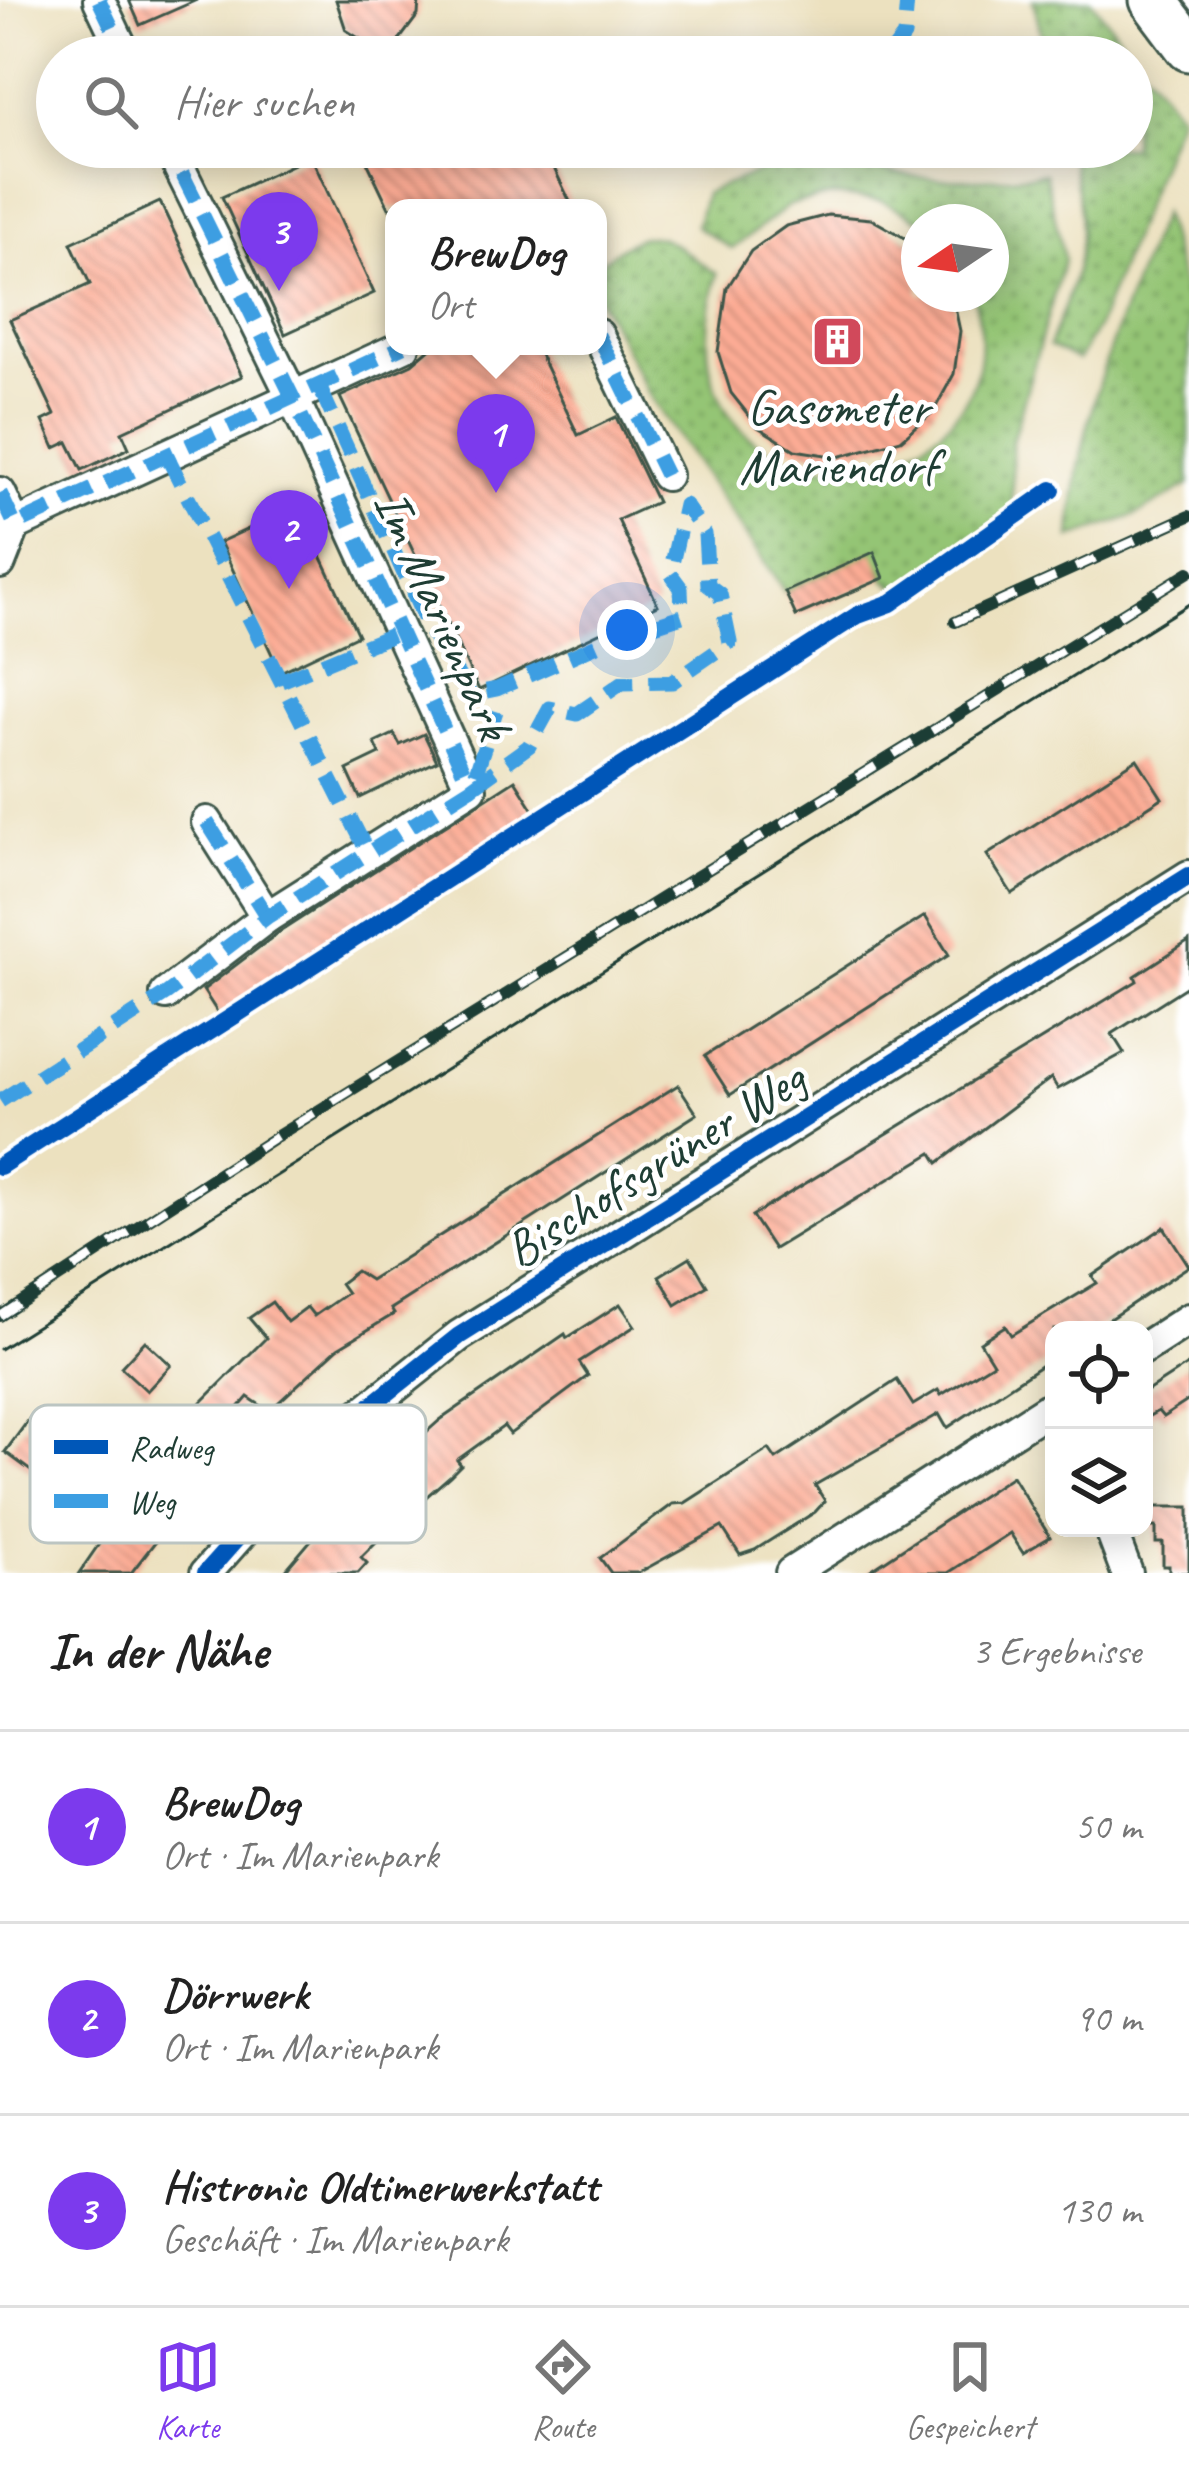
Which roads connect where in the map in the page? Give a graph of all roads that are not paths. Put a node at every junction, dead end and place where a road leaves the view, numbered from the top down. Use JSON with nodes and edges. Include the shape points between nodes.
{"nodes":[{"id":1,"x":99,"y":0,"type":"edge"},
{"id":2,"x":1153,"y":0,"type":"edge"},
{"id":3,"x":116,"y":36,"type":"edge"},
{"id":4,"x":1189,"y":48,"type":"edge"},
{"id":5,"x":180,"y":168,"type":"edge"},
{"id":6,"x":607,"y":353,"type":"edge"},
{"id":7,"x":385,"y":355,"type":"edge"},
{"id":8,"x":300,"y":395,"type":"junction"},
{"id":9,"x":666,"y":475,"type":"dead end"},
{"id":10,"x":0,"y":493,"type":"edge"},
{"id":11,"x":15,"y":525,"type":"junction"},
{"id":12,"x":0,"y":562,"type":"edge"},
{"id":13,"x":207,"y":822,"type":"dead end"},
{"id":14,"x":1189,"y":875,"type":"edge"},
{"id":15,"x":267,"y":917,"type":"junction"},
{"id":16,"x":166,"y":994,"type":"dead end"},
{"id":17,"x":1189,"y":1319,"type":"edge"},
{"id":18,"x":1153,"y":1342,"type":"edge"},
{"id":19,"x":371,"y":1405,"type":"edge"},
{"id":20,"x":1045,"y":1417,"type":"edge"},
{"id":21,"x":1113,"y":1537,"type":"edge"},
{"id":22,"x":233,"y":1543,"type":"edge"},
{"id":23,"x":206,"y":1573,"type":"edge"},
{"id":24,"x":791,"y":1573,"type":"edge"},
{"id":25,"x":1127,"y":1573,"type":"edge"}],
"edges":[{"from":1,"to":3,"type":"street"},
{"from":2,"to":4,"type":"main road"},
{"from":5,"to":8,"type":"street","name":"Im Marienpark","via":[[276,364]]},
{"from":6,"to":9,"type":"street"},
{"from":7,"to":8,"type":"street"},
{"from":8,"to":11,"type":"street"},
{"from":8,"to":15,"type":"street","name":"Im Marienpark","via":[[471,788]]},
{"from":10,"to":11,"type":"street"},
{"from":11,"to":12,"type":"street"},
{"from":13,"to":15,"type":"street"},
{"from":14,"to":19,"type":"street","name":"Bischofsgrüner Weg","via":[[428,1358]]},
{"from":15,"to":16,"type":"street","name":"Im Marienpark"},
{"from":17,"to":18,"type":"street"},
{"from":20,"to":24,"type":"street"},
{"from":21,"to":25,"type":"street"},
{"from":22,"to":23,"type":"street","name":"Bischofsgrüner Weg"}]}
